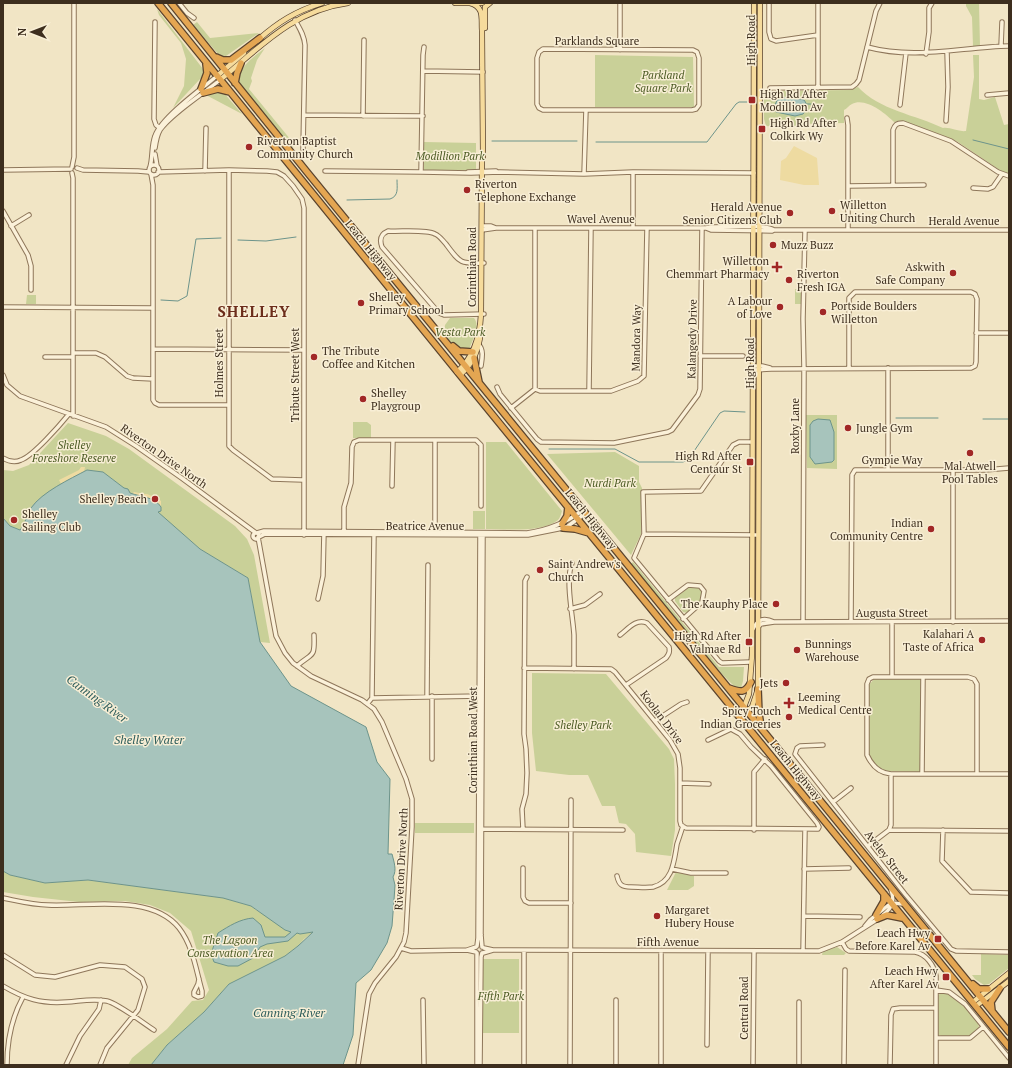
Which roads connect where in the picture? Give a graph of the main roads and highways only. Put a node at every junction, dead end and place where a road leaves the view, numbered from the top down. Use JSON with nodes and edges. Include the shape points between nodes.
{"nodes":[{"id":1,"x":158,"y":3,"type":"edge"},
{"id":2,"x":171,"y":3,"type":"edge"},
{"id":3,"x":322,"y":3,"type":"edge"},
{"id":4,"x":348,"y":3,"type":"edge"},
{"id":5,"x":455,"y":3,"type":"edge"},
{"id":6,"x":490,"y":3,"type":"edge"},
{"id":7,"x":754,"y":3,"type":"edge"},
{"id":8,"x":760,"y":3,"type":"edge"},
{"id":9,"x":470,"y":4,"type":"edge"},
{"id":10,"x":483,"y":4,"type":"edge"},
{"id":11,"x":260,"y":38,"type":"junction"},
{"id":12,"x":214,"y":56,"type":"junction"},
{"id":13,"x":206,"y":62,"type":"junction"},
{"id":14,"x":241,"y":63,"type":"junction"},
{"id":15,"x":226,"y":72,"type":"junction"},
{"id":16,"x":483,"y":72,"type":"junction"},
{"id":17,"x":219,"y":78,"type":"junction"},
{"id":18,"x":235,"y":83,"type":"junction"},
{"id":19,"x":230,"y":92,"type":"junction"},
{"id":20,"x":482,"y":314,"type":"junction"},
{"id":21,"x":443,"y":339,"type":"junction"},
{"id":22,"x":473,"y":352,"type":"junction"},
{"id":23,"x":474,"y":358,"type":"junction"},
{"id":24,"x":466,"y":367,"type":"junction"},
{"id":25,"x":459,"y":374,"type":"junction"},
{"id":26,"x":479,"y":383,"type":"junction"},
{"id":27,"x":568,"y":507,"type":"junction"},
{"id":28,"x":590,"y":534,"type":"junction"},
{"id":29,"x":750,"y":682,"type":"junction"},
{"id":30,"x":729,"y":688,"type":"junction"},
{"id":31,"x":758,"y":689,"type":"junction"},
{"id":32,"x":746,"y":709,"type":"junction"},
{"id":33,"x":738,"y":715,"type":"junction"},
{"id":34,"x":761,"y":728,"type":"junction"},
{"id":35,"x":884,"y":894,"type":"junction"},
{"id":36,"x":904,"y":919,"type":"junction"},
{"id":37,"x":1009,"y":973,"type":"edge"},
{"id":38,"x":967,"y":980,"type":"junction"},
{"id":39,"x":1009,"y":981,"type":"edge"},
{"id":40,"x":1000,"y":988,"type":"junction"},
{"id":41,"x":988,"y":989,"type":"junction"},
{"id":42,"x":982,"y":998,"type":"junction"},
{"id":43,"x":974,"y":1004,"type":"junction"},
{"id":44,"x":992,"y":1011,"type":"junction"},
{"id":45,"x":1009,"y":1032,"type":"edge"},
{"id":46,"x":1009,"y":1047,"type":"edge"}],
"edges":[{"from":1,"to":13,"type":"highway","name":"Leach Highway"},
{"from":2,"to":12,"type":"highway","name":"Leach Highway"},
{"from":3,"to":11,"type":"main road","via":[[306,6]]},
{"from":4,"to":14,"type":"main road","via":[[295,20]]},
{"from":5,"to":9,"type":"main road"},
{"from":6,"to":10,"type":"main road"},
{"from":7,"to":29,"type":"main road","name":"High Road"},
{"from":8,"to":31,"type":"main road","name":"High Road"},
{"from":9,"to":10,"type":"main road"},
{"from":9,"to":16,"type":"main road","name":"Corinthian Road","via":[[481,10]]},
{"from":10,"to":16,"type":"main road","name":"Corinthian Road"},
{"from":11,"to":12,"type":"highway","via":[[231,60]]},
{"from":11,"to":15,"type":"main road"},
{"from":12,"to":15,"type":"highway","name":"Leach Highway"},
{"from":13,"to":17,"type":"highway","name":"Leach Highway"},
{"from":13,"to":19,"type":"highway","via":[[207,73],[202,91],[218,89]]},
{"from":14,"to":15,"type":"main road"},
{"from":14,"to":18,"type":"highway"},
{"from":15,"to":17,"type":"main road"},
{"from":15,"to":18,"type":"highway","name":"Leach Highway"},
{"from":16,"to":20,"type":"main road","name":"Corinthian Road"},
{"from":17,"to":19,"type":"highway","name":"Leach Highway"},
{"from":18,"to":21,"type":"highway","name":"Leach Highway"},
{"from":19,"to":25,"type":"highway","name":"Leach Highway"},
{"from":20,"to":22,"type":"main road","name":"Corinthian Road"},
{"from":20,"to":23,"type":"main road","name":"Corinthian Road","via":[[479,345]]},
{"from":21,"to":22,"type":"highway","via":[[459,351]]},
{"from":21,"to":24,"type":"highway","name":"Leach Highway"},
{"from":22,"to":24,"type":"main road","name":"Corinthian Road"},
{"from":23,"to":24,"type":"main road","name":"Corinthian Road"},
{"from":23,"to":26,"type":"highway"},
{"from":24,"to":25,"type":"main road","name":"Corinthian Road"},
{"from":24,"to":26,"type":"highway","name":"Leach Highway"},
{"from":25,"to":27,"type":"highway","name":"Leach Highway"},
{"from":26,"to":30,"type":"highway","name":"Leach Highway"},
{"from":27,"to":28,"type":"highway","name":"Leach Highway"},
{"from":27,"to":28,"type":"highway","via":[[563,526]]},
{"from":28,"to":33,"type":"highway","name":"Leach Highway"},
{"from":29,"to":30,"type":"highway","via":[[748,688],[742,691]]},
{"from":29,"to":32,"type":"main road","name":"High Road"},
{"from":30,"to":32,"type":"highway","name":"Leach Highway"},
{"from":31,"to":32,"type":"main road","name":"High Road","via":[[754,704]]},
{"from":31,"to":34,"type":"highway"},
{"from":32,"to":33,"type":"main road","name":"High Road"},
{"from":32,"to":34,"type":"highway","name":"Leach Highway"},
{"from":33,"to":35,"type":"highway","name":"Leach Highway"},
{"from":34,"to":38,"type":"highway","name":"Leach Highway"},
{"from":35,"to":36,"type":"highway","name":"Leach Highway"},
{"from":35,"to":36,"type":"highway","via":[[884,901],[876,917],[887,914]]},
{"from":36,"to":43,"type":"highway","name":"Leach Highway"},
{"from":37,"to":41,"type":"main road"},
{"from":38,"to":41,"type":"highway","via":[[979,989]]},
{"from":38,"to":42,"type":"highway","name":"Leach Highway"},
{"from":39,"to":40,"type":"main road"},
{"from":40,"to":42,"type":"main road"},
{"from":40,"to":44,"type":"highway","via":[[991,1002]]},
{"from":41,"to":42,"type":"main road"},
{"from":42,"to":43,"type":"main road"},
{"from":42,"to":44,"type":"highway","name":"Leach Highway"},
{"from":43,"to":46,"type":"highway","name":"Leach Highway"},
{"from":44,"to":45,"type":"highway","name":"Leach Highway"}]}
